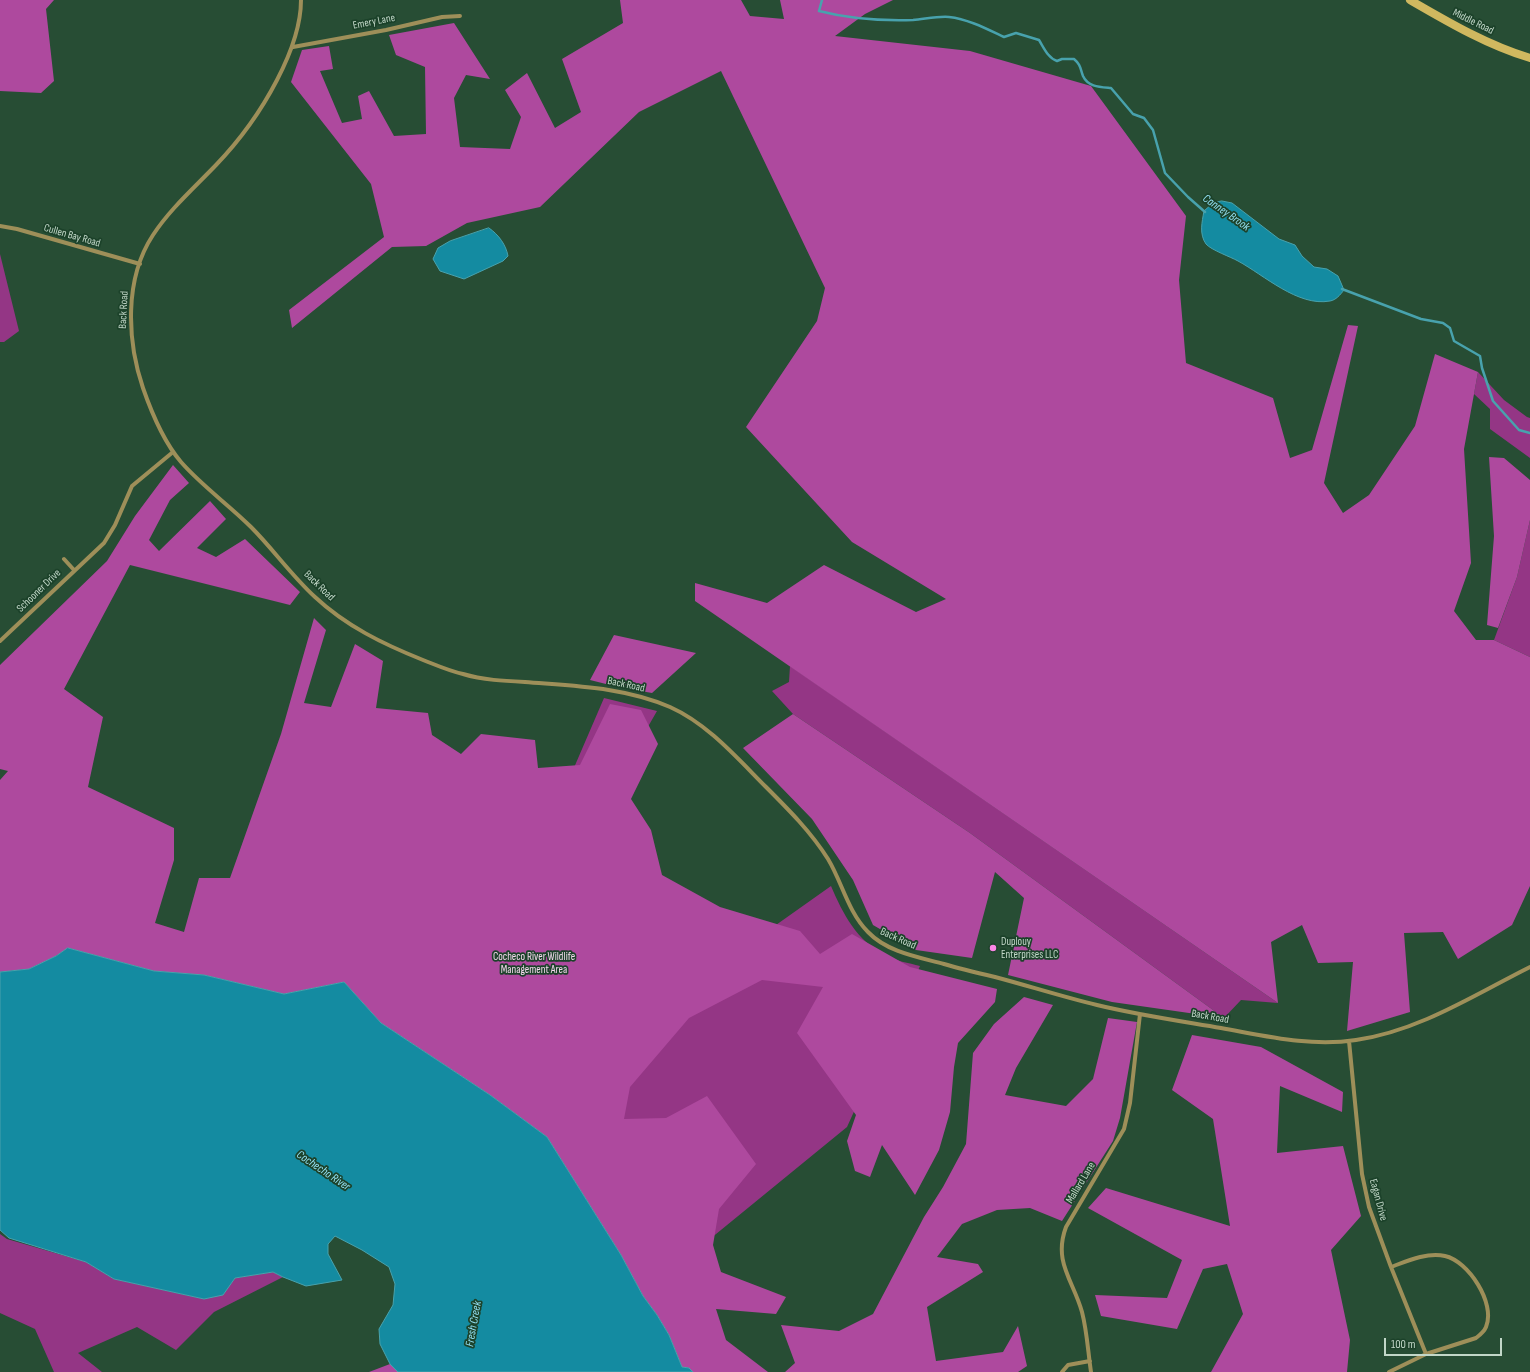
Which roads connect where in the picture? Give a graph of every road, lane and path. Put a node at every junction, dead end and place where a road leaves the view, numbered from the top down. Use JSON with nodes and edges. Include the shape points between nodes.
{"nodes":[{"id":1,"x":300,"y":0,"type":"edge"},
{"id":2,"x":1410,"y":0,"type":"edge"},
{"id":3,"x":460,"y":16,"type":"dead end"},
{"id":4,"x":292,"y":47,"type":"junction"},
{"id":5,"x":1530,"y":58,"type":"edge"},
{"id":6,"x":0,"y":226,"type":"edge"},
{"id":7,"x":140,"y":264,"type":"junction"},
{"id":8,"x":173,"y":452,"type":"junction"},
{"id":9,"x":64,"y":559,"type":"dead end"},
{"id":10,"x":74,"y":570,"type":"junction"},
{"id":11,"x":0,"y":641,"type":"edge"},
{"id":12,"x":1530,"y":967,"type":"edge"},
{"id":13,"x":1140,"y":1014,"type":"junction"},
{"id":14,"x":1349,"y":1041,"type":"junction"},
{"id":15,"x":1390,"y":1267,"type":"junction"},
{"id":16,"x":1426,"y":1354,"type":"junction"},
{"id":17,"x":1090,"y":1361,"type":"junction"},
{"id":18,"x":1062,"y":1372,"type":"edge"},
{"id":19,"x":1091,"y":1372,"type":"edge"},
{"id":20,"x":1389,"y":1372,"type":"edge"}],
"edges":[{"from":1,"to":4,"type":"street","name":"Back Road","via":[[298,27]]},
{"from":2,"to":5,"type":"street","name":"Middle Road","via":[[1484,40]]},
{"from":3,"to":4,"type":"street","name":"Emery Lane","via":[[442,17]]},
{"from":4,"to":7,"type":"street","name":"Back Road","via":[[278,78],[254,118],[229,151],[167,216],[145,249]]},
{"from":6,"to":7,"type":"street","name":"Cullen Bay Road"},
{"from":7,"to":8,"type":"street","name":"Back Road","via":[[131,311],[136,358],[154,419]]},
{"from":8,"to":10,"type":"street","name":"Schooner Drive","via":[[132,486],[104,543]]},
{"from":8,"to":13,"type":"street","name":"Back Road","via":[[246,522],[312,595],[370,637],[461,674],[496,680],[607,690],[653,701],[690,718],[739,760],[805,827],[837,874],[855,916],[872,937],[884,945],[917,957],[1096,1005]]},
{"from":9,"to":10,"type":"street","name":"Schooner Drive"},
{"from":10,"to":11,"type":"street","name":"Schooner Drive"},
{"from":12,"to":14,"type":"street","name":"Back Road","via":[[1427,1019],[1381,1035]]},
{"from":13,"to":14,"type":"street","name":"Back Road","via":[[1309,1043]]},
{"from":13,"to":17,"type":"street","name":"Mallard Lane","via":[[1130,1103],[1124,1129],[1068,1222],[1061,1244],[1064,1265],[1081,1310]]},
{"from":14,"to":15,"type":"street","name":"Eagan Drive","via":[[1365,1194]]},
{"from":15,"to":16,"type":"street","name":"Eagan Drive"},
{"from":15,"to":16,"type":"street","via":[[1423,1256],[1455,1259],[1470,1272],[1484,1300],[1488,1320],[1482,1333],[1476,1338]]},
{"from":16,"to":20,"type":"street"},
{"from":17,"to":18,"type":"street","via":[[1068,1365]]},
{"from":17,"to":19,"type":"street","name":"Mallard Lane"}]}
